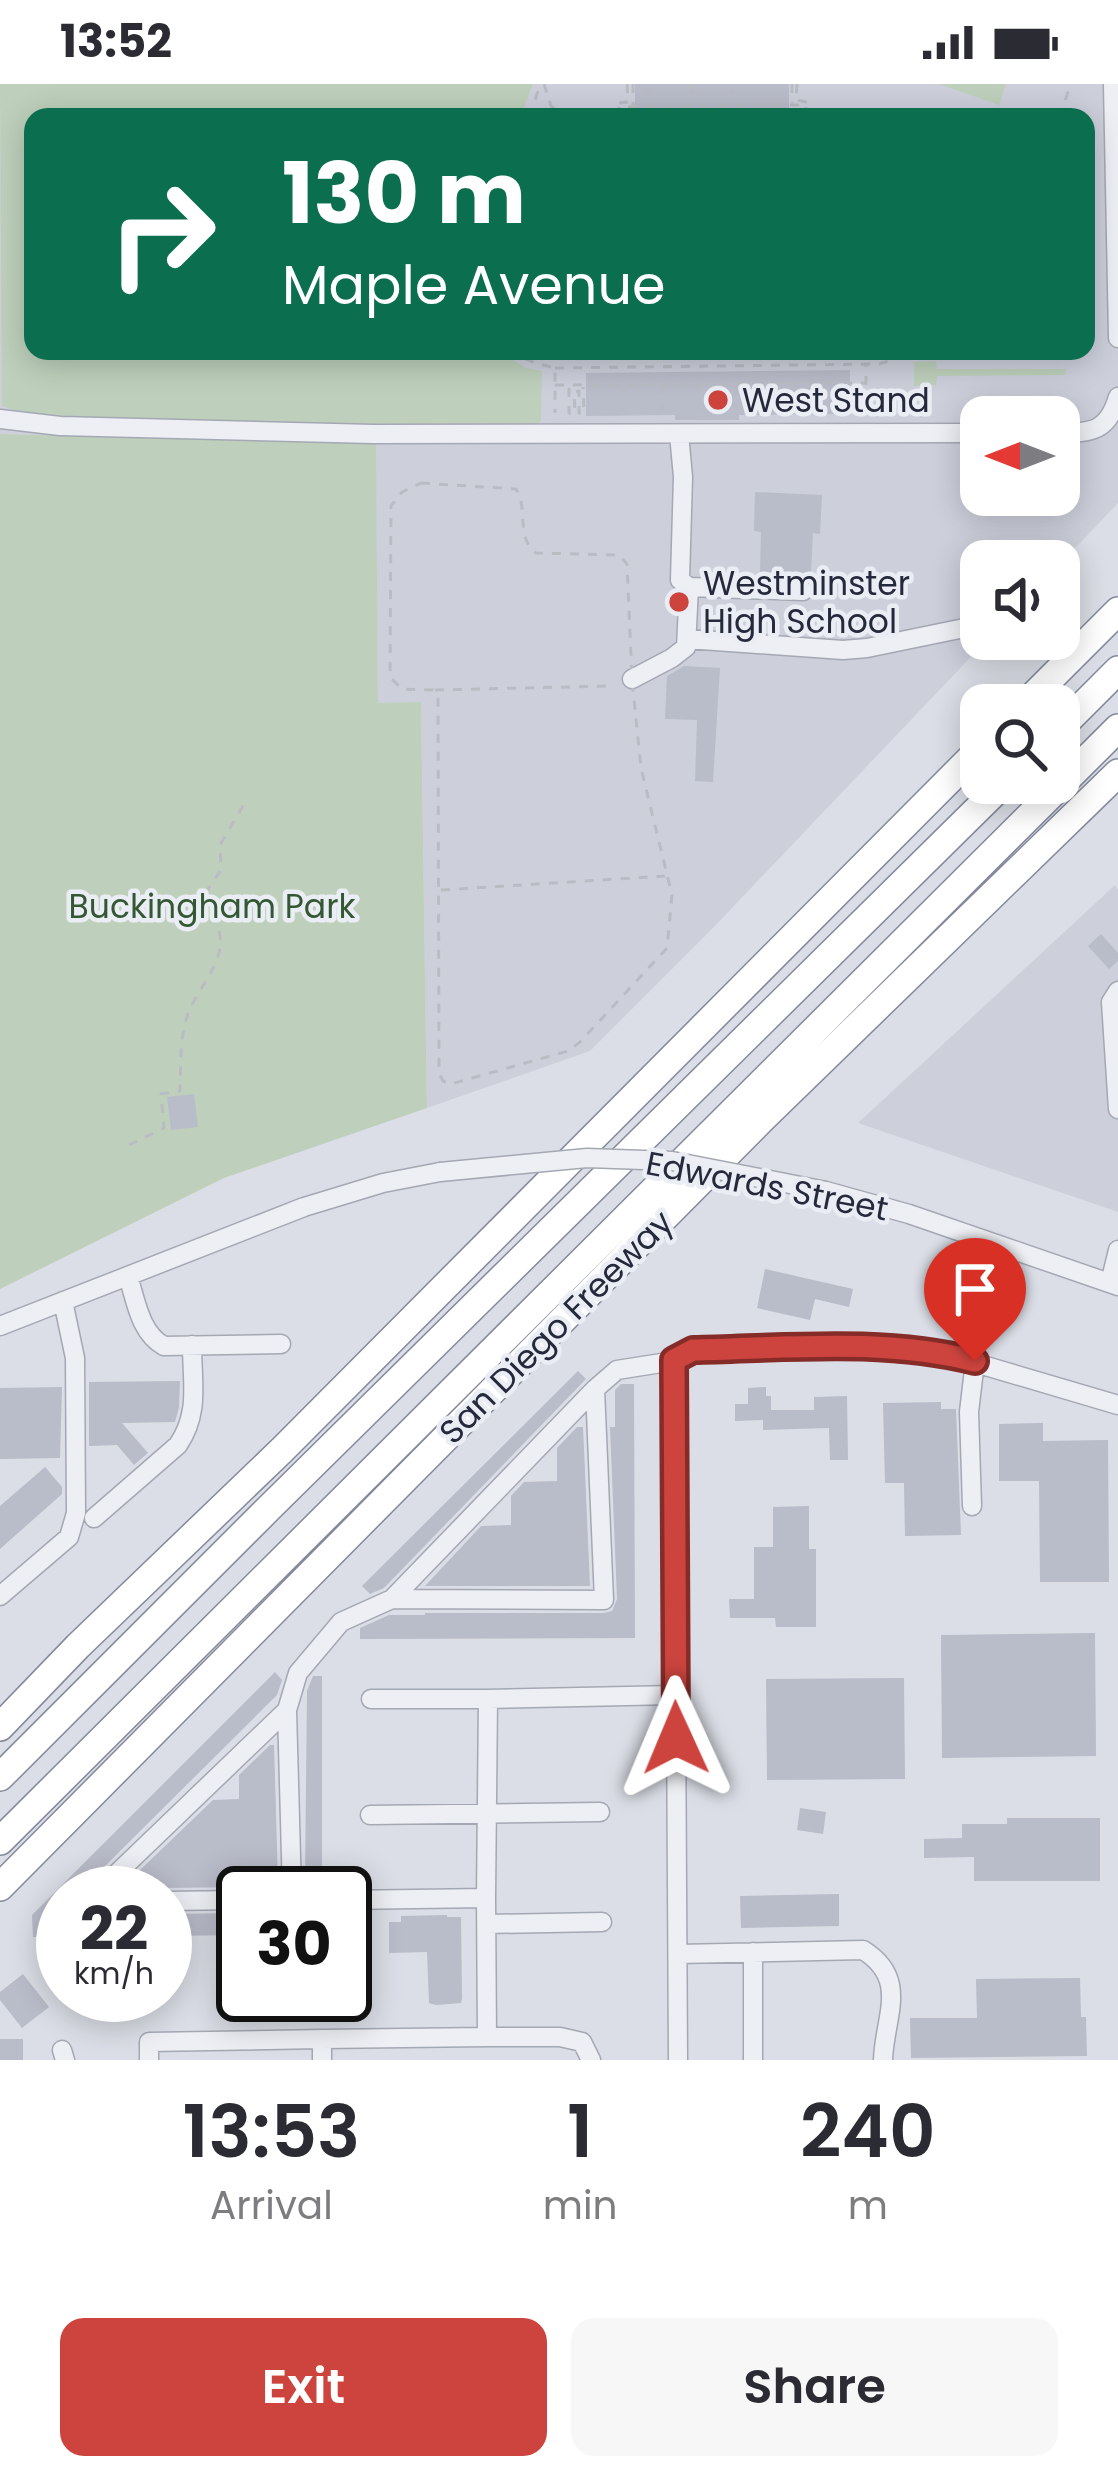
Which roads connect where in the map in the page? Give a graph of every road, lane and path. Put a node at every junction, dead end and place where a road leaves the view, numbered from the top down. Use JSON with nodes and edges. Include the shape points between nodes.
{"nodes":[{"id":1,"x":630,"y":84,"type":"edge"},
{"id":2,"x":648,"y":84,"type":"edge"},
{"id":3,"x":691,"y":84,"type":"edge"},
{"id":4,"x":733,"y":84,"type":"edge"},
{"id":5,"x":776,"y":84,"type":"edge"},
{"id":6,"x":795,"y":84,"type":"edge"},
{"id":7,"x":1113,"y":84,"type":"edge"},
{"id":8,"x":776,"y":105,"type":"junction"},
{"id":9,"x":792,"y":105,"type":"junction"},
{"id":10,"x":806,"y":105,"type":"joint"},
{"id":11,"x":619,"y":106,"type":"joint"},
{"id":12,"x":633,"y":106,"type":"junction"},
{"id":13,"x":648,"y":106,"type":"junction"},
{"id":14,"x":691,"y":106,"type":"junction"},
{"id":15,"x":733,"y":106,"type":"junction"},
{"id":16,"x":1118,"y":338,"type":"edge"},
{"id":17,"x":528,"y":360,"type":"edge"},
{"id":18,"x":897,"y":360,"type":"edge"},
{"id":19,"x":866,"y":364,"type":"junction"},
{"id":20,"x":555,"y":368,"type":"junction"},
{"id":21,"x":866,"y":382,"type":"junction"},
{"id":22,"x":772,"y":383,"type":"junction"},
{"id":23,"x":810,"y":383,"type":"junction"},
{"id":24,"x":850,"y":383,"type":"junction"},
{"id":25,"x":698,"y":384,"type":"junction"},
{"id":26,"x":736,"y":384,"type":"junction"},
{"id":27,"x":555,"y":385,"type":"junction"},
{"id":28,"x":623,"y":385,"type":"junction"},
{"id":29,"x":662,"y":385,"type":"junction"},
{"id":30,"x":569,"y":386,"type":"junction"},
{"id":31,"x":583,"y":386,"type":"junction"},
{"id":32,"x":1118,"y":397,"type":"edge"},
{"id":33,"x":662,"y":414,"type":"dead end"},
{"id":34,"x":736,"y":414,"type":"dead end"},
{"id":35,"x":772,"y":414,"type":"dead end"},
{"id":36,"x":810,"y":414,"type":"dead end"},
{"id":37,"x":625,"y":415,"type":"dead end"},
{"id":38,"x":698,"y":417,"type":"dead end"},
{"id":39,"x":0,"y":419,"type":"edge"},
{"id":40,"x":1080,"y":432,"type":"edge"},
{"id":41,"x":960,"y":433,"type":"edge"},
{"id":42,"x":679,"y":434,"type":"junction"},
{"id":43,"x":555,"y":435,"type":"junction"},
{"id":44,"x":689,"y":587,"type":"junction"},
{"id":45,"x":803,"y":591,"type":"dead end"},
{"id":46,"x":1118,"y":611,"type":"edge"},
{"id":47,"x":960,"y":629,"type":"edge"},
{"id":48,"x":687,"y":639,"type":"junction"},
{"id":49,"x":1118,"y":670,"type":"edge"},
{"id":50,"x":632,"y":680,"type":"junction"},
{"id":51,"x":1045,"y":684,"type":"edge"},
{"id":52,"x":611,"y":686,"type":"dead end"},
{"id":53,"x":433,"y":690,"type":"junction"},
{"id":54,"x":1080,"y":708,"type":"edge"},
{"id":55,"x":1118,"y":728,"type":"edge"},
{"id":56,"x":960,"y":769,"type":"edge"},
{"id":57,"x":1118,"y":773,"type":"edge"},
{"id":58,"x":244,"y":804,"type":"dead end"},
{"id":59,"x":983,"y":804,"type":"edge"},
{"id":60,"x":667,"y":876,"type":"junction"},
{"id":61,"x":439,"y":890,"type":"junction"},
{"id":62,"x":1118,"y":991,"type":"edge"},
{"id":63,"x":1118,"y":1109,"type":"edge"},
{"id":64,"x":129,"y":1145,"type":"dead end"},
{"id":65,"x":1118,"y":1250,"type":"edge"},
{"id":66,"x":128,"y":1276,"type":"junction"},
{"id":67,"x":1114,"y":1284,"type":"edge"},
{"id":68,"x":63,"y":1300,"type":"junction"},
{"id":69,"x":0,"y":1326,"type":"edge"},
{"id":70,"x":281,"y":1344,"type":"dead end"},
{"id":71,"x":192,"y":1345,"type":"junction"},
{"id":72,"x":674,"y":1360,"type":"junction"},
{"id":73,"x":975,"y":1361,"type":"junction"},
{"id":74,"x":595,"y":1389,"type":"junction"},
{"id":75,"x":1118,"y":1405,"type":"edge"},
{"id":76,"x":971,"y":1506,"type":"dead end"},
{"id":77,"x":94,"y":1518,"type":"dead end"},
{"id":78,"x":0,"y":1596,"type":"edge"},
{"id":79,"x":392,"y":1599,"type":"junction"},
{"id":80,"x":675,"y":1695,"type":"junction"},
{"id":81,"x":488,"y":1699,"type":"junction"},
{"id":82,"x":371,"y":1700,"type":"dead end"},
{"id":83,"x":287,"y":1710,"type":"junction"},
{"id":84,"x":0,"y":1727,"type":"edge"},
{"id":85,"x":0,"y":1777,"type":"edge"},
{"id":86,"x":600,"y":1812,"type":"dead end"},
{"id":87,"x":487,"y":1814,"type":"junction"},
{"id":88,"x":370,"y":1815,"type":"dead end"},
{"id":89,"x":0,"y":1841,"type":"edge"},
{"id":90,"x":125,"y":1866,"type":"edge"},
{"id":91,"x":291,"y":1866,"type":"edge"},
{"id":92,"x":0,"y":1887,"type":"edge"},
{"id":93,"x":486,"y":1898,"type":"junction"},
{"id":94,"x":372,"y":1900,"type":"edge"},
{"id":95,"x":602,"y":1922,"type":"dead end"},
{"id":96,"x":487,"y":1924,"type":"junction"},
{"id":97,"x":753,"y":1952,"type":"junction"},
{"id":98,"x":678,"y":1954,"type":"junction"},
{"id":99,"x":485,"y":2037,"type":"junction"},
{"id":100,"x":369,"y":2038,"type":"junction"},
{"id":101,"x":322,"y":2039,"type":"junction"},
{"id":102,"x":259,"y":2050,"type":"edge"},
{"id":103,"x":149,"y":2060,"type":"edge"},
{"id":104,"x":322,"y":2060,"type":"edge"},
{"id":105,"x":368,"y":2060,"type":"edge"},
{"id":106,"x":482,"y":2060,"type":"edge"},
{"id":107,"x":592,"y":2060,"type":"edge"},
{"id":108,"x":678,"y":2060,"type":"edge"},
{"id":109,"x":753,"y":2060,"type":"edge"},
{"id":110,"x":883,"y":2060,"type":"edge"}],
"edges":[{"from":1,"to":11,"type":"path"},
{"from":1,"to":12,"type":"path"},
{"from":2,"to":13,"type":"path"},
{"from":3,"to":14,"type":"path"},
{"from":4,"to":15,"type":"path"},
{"from":5,"to":8,"type":"path"},
{"from":6,"to":9,"type":"path"},
{"from":6,"to":10,"type":"path","via":[[796,100]]},
{"from":7,"to":16,"type":"street"},
{"from":8,"to":9,"type":"path"},
{"from":8,"to":15,"type":"path"},
{"from":9,"to":10,"type":"path"},
{"from":11,"to":12,"type":"path"},
{"from":12,"to":13,"type":"path"},
{"from":13,"to":14,"type":"path"},
{"from":14,"to":15,"type":"path"},
{"from":17,"to":20,"type":"path"},
{"from":18,"to":19,"type":"path"},
{"from":19,"to":20,"type":"path"},
{"from":19,"to":21,"type":"path"},
{"from":20,"to":27,"type":"path"},
{"from":21,"to":24,"type":"path"},
{"from":21,"to":24,"type":"path","via":[[866,411],[860,389],[851,411]]},
{"from":22,"to":23,"type":"path"},
{"from":22,"to":26,"type":"path"},
{"from":22,"to":35,"type":"path"},
{"from":23,"to":24,"type":"path"},
{"from":23,"to":36,"type":"path"},
{"from":25,"to":26,"type":"path"},
{"from":25,"to":29,"type":"path"},
{"from":25,"to":38,"type":"path"},
{"from":26,"to":34,"type":"path"},
{"from":27,"to":30,"type":"path"},
{"from":27,"to":43,"type":"path"},
{"from":28,"to":29,"type":"path"},
{"from":28,"to":31,"type":"path"},
{"from":28,"to":37,"type":"path"},
{"from":29,"to":33,"type":"path"},
{"from":30,"to":31,"type":"path"},
{"from":30,"to":31,"type":"path","via":[[569,413],[574,392],[584,413]]},
{"from":32,"to":40,"type":"street","via":[[1104,424]]},
{"from":39,"to":43,"type":"street"},
{"from":41,"to":42,"type":"street"},
{"from":42,"to":43,"type":"street"},
{"from":42,"to":44,"type":"street","via":[[680,580]]},
{"from":44,"to":45,"type":"street"},
{"from":44,"to":48,"type":"street"},
{"from":46,"to":51,"type":"highway"},
{"from":47,"to":48,"type":"street","via":[[843,650]]},
{"from":48,"to":50,"type":"street","via":[[673,658]]},
{"from":49,"to":54,"type":"highway"},
{"from":50,"to":53,"type":"path","via":[[627,564],[619,555],[536,553],[524,538],[516,489],[422,483],[391,506],[390,677],[402,689]]},
{"from":50,"to":60,"type":"path","via":[[641,768]]},
{"from":52,"to":53,"type":"path"},
{"from":53,"to":61,"type":"path"},
{"from":55,"to":89,"type":"highway"},
{"from":56,"to":84,"type":"highway"},
{"from":57,"to":92,"type":"highway","name":"San Diego Freeway","via":[[761,1120]]},
{"from":58,"to":64,"type":"path","via":[[220,845],[221,870],[200,901],[218,926],[220,947],[188,1013],[180,1091],[161,1094],[164,1128]]},
{"from":59,"to":85,"type":"highway"},
{"from":60,"to":61,"type":"path"},
{"from":60,"to":61,"type":"path","via":[[667,948],[580,1042],[451,1084],[439,1072]]},
{"from":62,"to":63,"type":"street","via":[[1111,1002]]},
{"from":65,"to":67,"type":"street"},
{"from":66,"to":67,"type":"street","name":"Edwards Street","bridge":true,"via":[[383,1183],[587,1158],[672,1160],[826,1191]]},
{"from":66,"to":68,"type":"street","name":"Edwards Street"},
{"from":66,"to":71,"type":"street","via":[[152,1340]]},
{"from":68,"to":69,"type":"street","name":"Edwards Street"},
{"from":68,"to":78,"type":"street","via":[[75,1358],[76,1513],[68,1537]]},
{"from":70,"to":71,"type":"street"},
{"from":71,"to":77,"type":"street","via":[[187,1432]]},
{"from":72,"to":73,"type":"street","via":[[693,1350],[875,1346]]},
{"from":72,"to":74,"type":"street","via":[[617,1370]]},
{"from":72,"to":80,"type":"street"},
{"from":73,"to":75,"type":"street"},
{"from":73,"to":76,"type":"street"},
{"from":74,"to":79,"type":"street"},
{"from":74,"to":79,"type":"street","via":[[604,1600]]},
{"from":79,"to":83,"type":"street","via":[[340,1622],[298,1673]]},
{"from":80,"to":81,"type":"street"},
{"from":80,"to":98,"type":"street"},
{"from":81,"to":82,"type":"street"},
{"from":81,"to":87,"type":"street"},
{"from":83,"to":90,"type":"street"},
{"from":83,"to":91,"type":"street"},
{"from":86,"to":87,"type":"street"},
{"from":87,"to":88,"type":"street"},
{"from":87,"to":93,"type":"street"},
{"from":93,"to":94,"type":"street"},
{"from":93,"to":96,"type":"street"},
{"from":95,"to":96,"type":"street"},
{"from":96,"to":99,"type":"street"},
{"from":97,"to":98,"type":"street"},
{"from":97,"to":109,"type":"street"},
{"from":97,"to":110,"type":"street","via":[[863,1950],[878,1960],[891,1986]]},
{"from":98,"to":108,"type":"street"},
{"from":99,"to":100,"type":"street"},
{"from":99,"to":106,"type":"street"},
{"from":99,"to":107,"type":"street","via":[[560,2037],[582,2042]]},
{"from":100,"to":101,"type":"street"},
{"from":100,"to":105,"type":"street"},
{"from":101,"to":102,"type":"street"},
{"from":101,"to":104,"type":"street"},
{"from":102,"to":103,"type":"street","via":[[149,2042]]}]}
